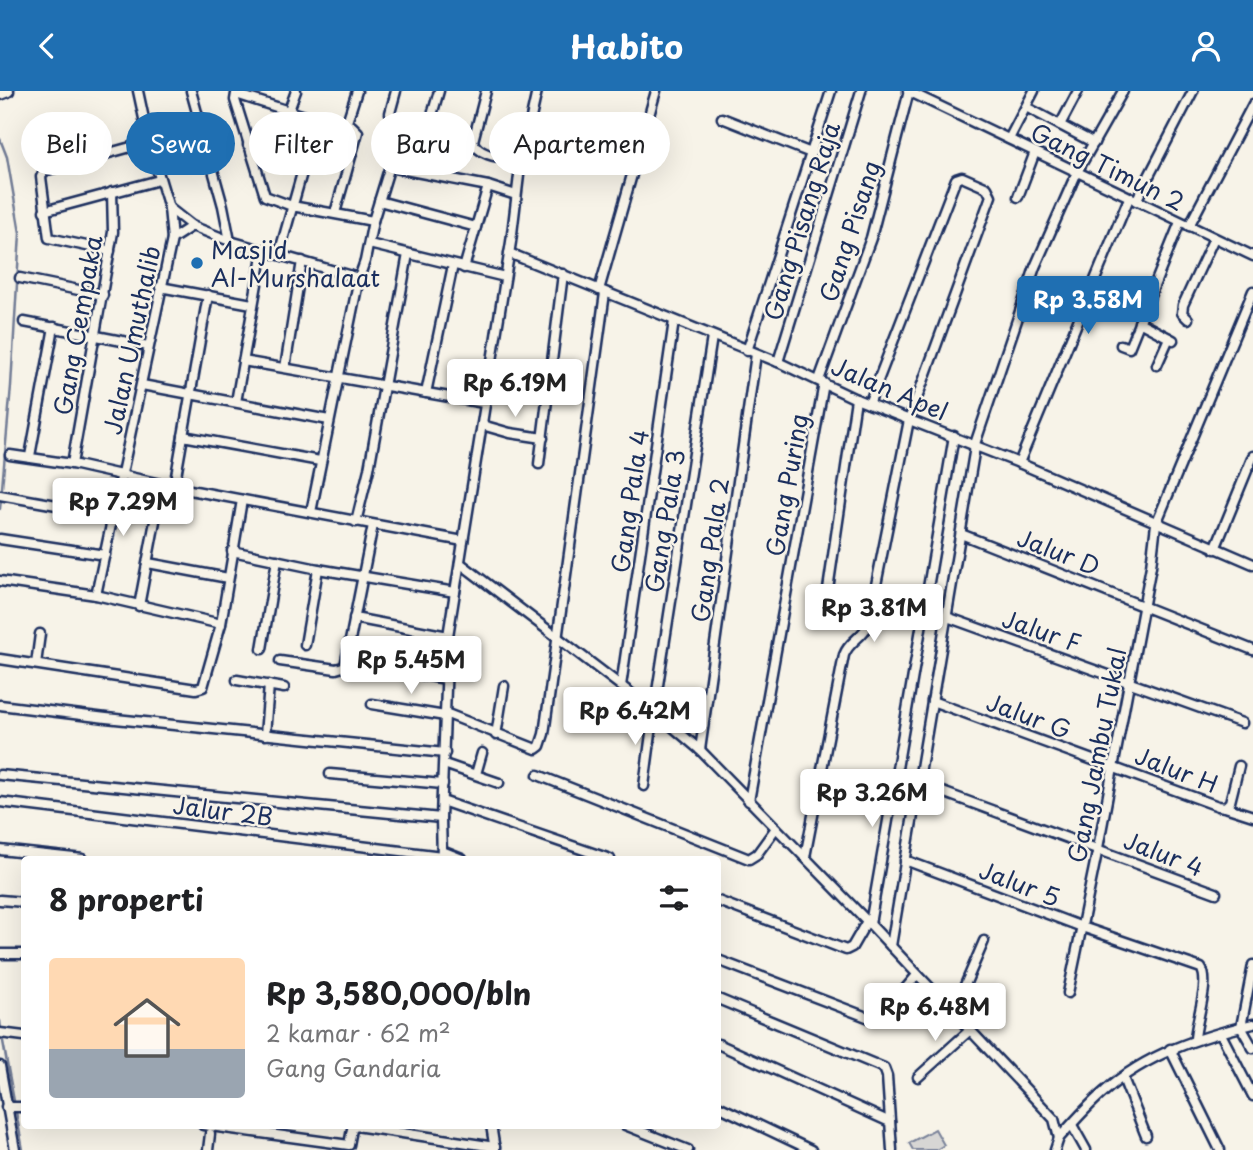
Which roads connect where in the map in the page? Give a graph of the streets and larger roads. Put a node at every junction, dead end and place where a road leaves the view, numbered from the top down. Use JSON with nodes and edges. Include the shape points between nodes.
{"nodes":[{"id":1,"x":8,"y":91,"type":"edge"},
{"id":2,"x":138,"y":91,"type":"edge"},
{"id":3,"x":191,"y":91,"type":"edge"},
{"id":4,"x":296,"y":91,"type":"edge"},
{"id":5,"x":357,"y":91,"type":"edge"},
{"id":6,"x":396,"y":91,"type":"edge"},
{"id":7,"x":439,"y":91,"type":"edge"},
{"id":8,"x":486,"y":91,"type":"edge"},
{"id":9,"x":537,"y":91,"type":"edge"},
{"id":10,"x":656,"y":91,"type":"edge"},
{"id":11,"x":831,"y":91,"type":"edge"},
{"id":12,"x":861,"y":91,"type":"edge"},
{"id":13,"x":908,"y":91,"type":"edge"},
{"id":14,"x":1034,"y":91,"type":"edge"},
{"id":15,"x":1078,"y":91,"type":"edge"},
{"id":16,"x":1123,"y":91,"type":"edge"},
{"id":17,"x":1193,"y":91,"type":"edge"},
{"id":18,"x":919,"y":93,"type":"edge"},
{"id":19,"x":0,"y":94,"type":"edge"},
{"id":20,"x":1253,"y":104,"type":"edge"},
{"id":21,"x":1026,"y":107,"type":"junction"},
{"id":22,"x":289,"y":110,"type":"junction"},
{"id":23,"x":143,"y":112,"type":"edge"},
{"id":24,"x":295,"y":112,"type":"edge"},
{"id":25,"x":350,"y":112,"type":"edge"},
{"id":26,"x":390,"y":112,"type":"edge"},
{"id":27,"x":433,"y":112,"type":"edge"},
{"id":28,"x":532,"y":112,"type":"edge"},
{"id":29,"x":722,"y":118,"type":"dead end"},
{"id":30,"x":1060,"y":125,"type":"junction"},
{"id":31,"x":1009,"y":139,"type":"junction"},
{"id":32,"x":1094,"y":142,"type":"junction"},
{"id":33,"x":248,"y":145,"type":"joint"},
{"id":34,"x":126,"y":148,"type":"edge"},
{"id":35,"x":1035,"y":152,"type":"junction"},
{"id":36,"x":489,"y":153,"type":"edge"},
{"id":37,"x":811,"y":153,"type":"junction"},
{"id":38,"x":1077,"y":172,"type":"junction"},
{"id":39,"x":158,"y":175,"type":"edge"},
{"id":40,"x":301,"y":175,"type":"edge"},
{"id":41,"x":346,"y":175,"type":"edge"},
{"id":42,"x":387,"y":175,"type":"edge"},
{"id":43,"x":431,"y":175,"type":"edge"},
{"id":44,"x":520,"y":175,"type":"edge"},
{"id":45,"x":159,"y":180,"type":"junction"},
{"id":46,"x":488,"y":186,"type":"junction"},
{"id":47,"x":112,"y":192,"type":"junction"},
{"id":48,"x":516,"y":195,"type":"junction"},
{"id":49,"x":1018,"y":197,"type":"dead end"},
{"id":50,"x":1133,"y":199,"type":"junction"},
{"id":51,"x":379,"y":201,"type":"junction"},
{"id":52,"x":292,"y":206,"type":"junction"},
{"id":53,"x":169,"y":208,"type":"junction"},
{"id":54,"x":44,"y":211,"type":"junction"},
{"id":55,"x":335,"y":213,"type":"junction"},
{"id":56,"x":373,"y":221,"type":"junction"},
{"id":57,"x":1185,"y":224,"type":"junction"},
{"id":58,"x":192,"y":226,"type":"junction"},
{"id":59,"x":476,"y":227,"type":"junction"},
{"id":60,"x":1214,"y":238,"type":"junction"},
{"id":61,"x":172,"y":239,"type":"junction"},
{"id":62,"x":230,"y":241,"type":"junction"},
{"id":63,"x":369,"y":244,"type":"junction"},
{"id":64,"x":262,"y":250,"type":"junction"},
{"id":65,"x":110,"y":251,"type":"junction"},
{"id":66,"x":509,"y":253,"type":"junction"},
{"id":67,"x":279,"y":254,"type":"junction"},
{"id":68,"x":408,"y":254,"type":"junction"},
{"id":69,"x":1252,"y":255,"type":"edge"},
{"id":70,"x":302,"y":261,"type":"junction"},
{"id":71,"x":453,"y":265,"type":"junction"},
{"id":72,"x":464,"y":268,"type":"junction"},
{"id":73,"x":563,"y":274,"type":"junction"},
{"id":74,"x":505,"y":277,"type":"junction"},
{"id":75,"x":20,"y":278,"type":"dead end"},
{"id":76,"x":359,"y":278,"type":"junction"},
{"id":77,"x":160,"y":287,"type":"junction"},
{"id":78,"x":602,"y":291,"type":"junction"},
{"id":79,"x":1253,"y":291,"type":"edge"},
{"id":80,"x":103,"y":295,"type":"junction"},
{"id":81,"x":208,"y":295,"type":"junction"},
{"id":82,"x":252,"y":304,"type":"junction"},
{"id":83,"x":1188,"y":319,"type":"dead end"},
{"id":84,"x":674,"y":321,"type":"junction"},
{"id":85,"x":24,"y":322,"type":"dead end"},
{"id":86,"x":1139,"y":322,"type":"junction"},
{"id":87,"x":54,"y":327,"type":"junction"},
{"id":88,"x":97,"y":335,"type":"junction"},
{"id":89,"x":712,"y":337,"type":"junction"},
{"id":90,"x":1121,"y":345,"type":"dead end"},
{"id":91,"x":148,"y":346,"type":"junction"},
{"id":92,"x":747,"y":351,"type":"junction"},
{"id":93,"x":756,"y":354,"type":"junction"},
{"id":94,"x":243,"y":361,"type":"junction"},
{"id":95,"x":778,"y":362,"type":"junction"},
{"id":96,"x":1157,"y":365,"type":"dead end"},
{"id":97,"x":285,"y":368,"type":"junction"},
{"id":98,"x":337,"y":377,"type":"junction"},
{"id":99,"x":822,"y":381,"type":"junction"},
{"id":100,"x":142,"y":385,"type":"junction"},
{"id":101,"x":384,"y":386,"type":"junction"},
{"id":102,"x":426,"y":393,"type":"junction"},
{"id":103,"x":192,"y":395,"type":"junction"},
{"id":104,"x":856,"y":398,"type":"junction"},
{"id":105,"x":236,"y":402,"type":"junction"},
{"id":106,"x":484,"y":403,"type":"junction"},
{"id":107,"x":869,"y":404,"type":"junction"},
{"id":108,"x":328,"y":420,"type":"junction"},
{"id":109,"x":909,"y":420,"type":"junction"},
{"id":110,"x":482,"y":425,"type":"junction"},
{"id":111,"x":183,"y":436,"type":"junction"},
{"id":112,"x":954,"y":436,"type":"junction"},
{"id":113,"x":543,"y":438,"type":"junction"},
{"id":114,"x":975,"y":447,"type":"junction"},
{"id":115,"x":10,"y":455,"type":"dead end"},
{"id":116,"x":30,"y":456,"type":"junction"},
{"id":117,"x":1253,"y":456,"type":"edge"},
{"id":118,"x":320,"y":461,"type":"junction"},
{"id":119,"x":1019,"y":463,"type":"junction"},
{"id":120,"x":72,"y":464,"type":"junction"},
{"id":121,"x":539,"y":464,"type":"dead end"},
{"id":122,"x":122,"y":475,"type":"junction"},
{"id":123,"x":162,"y":484,"type":"junction"},
{"id":124,"x":174,"y":487,"type":"junction"},
{"id":125,"x":0,"y":495,"type":"edge"},
{"id":126,"x":242,"y":500,"type":"junction"},
{"id":127,"x":311,"y":512,"type":"junction"},
{"id":128,"x":113,"y":515,"type":"junction"},
{"id":129,"x":356,"y":522,"type":"junction"},
{"id":130,"x":1156,"y":524,"type":"junction"},
{"id":131,"x":373,"y":525,"type":"junction"},
{"id":132,"x":961,"y":534,"type":"junction"},
{"id":133,"x":0,"y":539,"type":"edge"},
{"id":134,"x":463,"y":541,"type":"junction"},
{"id":135,"x":1215,"y":549,"type":"junction"},
{"id":136,"x":232,"y":551,"type":"junction"},
{"id":137,"x":105,"y":555,"type":"junction"},
{"id":138,"x":277,"y":560,"type":"junction"},
{"id":139,"x":148,"y":563,"type":"junction"},
{"id":140,"x":460,"y":563,"type":"junction"},
{"id":141,"x":1253,"y":564,"type":"edge"},
{"id":142,"x":318,"y":569,"type":"junction"},
{"id":143,"x":362,"y":576,"type":"junction"},
{"id":144,"x":228,"y":578,"type":"junction"},
{"id":145,"x":0,"y":581,"type":"edge"},
{"id":146,"x":455,"y":592,"type":"junction"},
{"id":147,"x":96,"y":595,"type":"junction"},
{"id":148,"x":826,"y":603,"type":"dead end"},
{"id":149,"x":1144,"y":605,"type":"junction"},
{"id":150,"x":139,"y":606,"type":"junction"},
{"id":151,"x":947,"y":617,"type":"junction"},
{"id":152,"x":354,"y":618,"type":"junction"},
{"id":153,"x":221,"y":624,"type":"junction"},
{"id":154,"x":40,"y":634,"type":"dead end"},
{"id":155,"x":448,"y":636,"type":"junction"},
{"id":156,"x":558,"y":638,"type":"junction"},
{"id":157,"x":305,"y":645,"type":"dead end"},
{"id":158,"x":262,"y":649,"type":"dead end"},
{"id":159,"x":1253,"y":650,"type":"edge"},
{"id":160,"x":0,"y":659,"type":"edge"},
{"id":161,"x":280,"y":660,"type":"dead end"},
{"id":162,"x":36,"y":664,"type":"junction"},
{"id":163,"x":345,"y":666,"type":"junction"},
{"id":164,"x":446,"y":678,"type":"junction"},
{"id":165,"x":237,"y":680,"type":"dead end"},
{"id":166,"x":1129,"y":681,"type":"junction"},
{"id":167,"x":269,"y":685,"type":"junction"},
{"id":168,"x":621,"y":686,"type":"junction"},
{"id":169,"x":504,"y":687,"type":"dead end"},
{"id":170,"x":284,"y":688,"type":"dead end"},
{"id":171,"x":932,"y":701,"type":"junction"},
{"id":172,"x":372,"y":704,"type":"dead end"},
{"id":173,"x":0,"y":705,"type":"edge"},
{"id":174,"x":654,"y":711,"type":"junction"},
{"id":175,"x":445,"y":715,"type":"junction"},
{"id":176,"x":1242,"y":723,"type":"dead end"},
{"id":177,"x":265,"y":735,"type":"junction"},
{"id":178,"x":496,"y":735,"type":"junction"},
{"id":179,"x":700,"y":750,"type":"junction"},
{"id":180,"x":445,"y":753,"type":"junction"},
{"id":181,"x":482,"y":753,"type":"dead end"},
{"id":182,"x":444,"y":764,"type":"junction"},
{"id":183,"x":1113,"y":766,"type":"junction"},
{"id":184,"x":1239,"y":766,"type":"dead end"},
{"id":185,"x":330,"y":773,"type":"dead end"},
{"id":186,"x":475,"y":774,"type":"junction"},
{"id":187,"x":0,"y":775,"type":"edge"},
{"id":188,"x":538,"y":775,"type":"dead end"},
{"id":189,"x":499,"y":783,"type":"dead end"},
{"id":190,"x":443,"y":784,"type":"junction"},
{"id":191,"x":644,"y":786,"type":"dead end"},
{"id":192,"x":894,"y":786,"type":"junction"},
{"id":193,"x":918,"y":787,"type":"junction"},
{"id":194,"x":442,"y":801,"type":"junction"},
{"id":195,"x":749,"y":801,"type":"junction"},
{"id":196,"x":0,"y":802,"type":"edge"},
{"id":197,"x":1225,"y":807,"type":"junction"},
{"id":198,"x":1253,"y":816,"type":"edge"},
{"id":199,"x":441,"y":818,"type":"junction"},
{"id":200,"x":776,"y":828,"type":"junction"},
{"id":201,"x":1098,"y":848,"type":"junction"},
{"id":202,"x":0,"y":850,"type":"edge"},
{"id":203,"x":55,"y":856,"type":"edge"},
{"id":204,"x":442,"y":856,"type":"edge"},
{"id":205,"x":601,"y":856,"type":"edge"},
{"id":206,"x":805,"y":857,"type":"junction"},
{"id":207,"x":905,"y":860,"type":"junction"},
{"id":208,"x":1216,"y":893,"type":"dead end"},
{"id":209,"x":0,"y":900,"type":"edge"},
{"id":210,"x":21,"y":902,"type":"edge"},
{"id":211,"x":721,"y":902,"type":"edge"},
{"id":212,"x":869,"y":922,"type":"junction"},
{"id":213,"x":1082,"y":927,"type":"junction"},
{"id":214,"x":984,"y":941,"type":"dead end"},
{"id":215,"x":891,"y":946,"type":"junction"},
{"id":216,"x":0,"y":954,"type":"edge"},
{"id":217,"x":21,"y":954,"type":"edge"},
{"id":218,"x":721,"y":961,"type":"edge"},
{"id":219,"x":1253,"y":965,"type":"edge"},
{"id":220,"x":917,"y":975,"type":"junction"},
{"id":221,"x":1068,"y":993,"type":"dead end"},
{"id":222,"x":721,"y":1002,"type":"edge"},
{"id":223,"x":953,"y":1013,"type":"junction"},
{"id":224,"x":1253,"y":1024,"type":"edge"},
{"id":225,"x":1241,"y":1027,"type":"junction"},
{"id":226,"x":970,"y":1030,"type":"junction"},
{"id":227,"x":3,"y":1034,"type":"edge"},
{"id":228,"x":1221,"y":1034,"type":"junction"},
{"id":229,"x":21,"y":1036,"type":"edge"},
{"id":230,"x":1195,"y":1040,"type":"junction"},
{"id":231,"x":721,"y":1045,"type":"edge"},
{"id":232,"x":1253,"y":1048,"type":"edge"},
{"id":233,"x":1170,"y":1049,"type":"junction"},
{"id":234,"x":0,"y":1066,"type":"edge"},
{"id":235,"x":1,"y":1076,"type":"edge"},
{"id":236,"x":918,"y":1077,"type":"dead end"},
{"id":237,"x":1123,"y":1078,"type":"junction"},
{"id":238,"x":1253,"y":1095,"type":"edge"},
{"id":239,"x":15,"y":1107,"type":"edge"},
{"id":240,"x":721,"y":1107,"type":"edge"},
{"id":241,"x":890,"y":1122,"type":"junction"},
{"id":242,"x":1072,"y":1125,"type":"junction"},
{"id":243,"x":229,"y":1129,"type":"edge"},
{"id":244,"x":352,"y":1129,"type":"edge"},
{"id":245,"x":375,"y":1129,"type":"edge"},
{"id":246,"x":492,"y":1129,"type":"edge"},
{"id":247,"x":635,"y":1129,"type":"edge"},
{"id":248,"x":0,"y":1134,"type":"edge"},
{"id":249,"x":12,"y":1134,"type":"junction"},
{"id":250,"x":210,"y":1134,"type":"dead end"},
{"id":251,"x":1146,"y":1136,"type":"dead end"},
{"id":252,"x":1059,"y":1138,"type":"junction"},
{"id":253,"x":348,"y":1147,"type":"edge"},
{"id":254,"x":495,"y":1148,"type":"edge"},
{"id":255,"x":15,"y":1150,"type":"edge"},
{"id":256,"x":208,"y":1150,"type":"edge"},
{"id":257,"x":688,"y":1150,"type":"edge"},
{"id":258,"x":811,"y":1150,"type":"edge"},
{"id":259,"x":892,"y":1150,"type":"edge"},
{"id":260,"x":1055,"y":1150,"type":"edge"},
{"id":261,"x":1086,"y":1150,"type":"edge"},
{"id":262,"x":1220,"y":1150,"type":"edge"}],
"edges":[{"from":1,"to":19,"type":"street"},
{"from":2,"to":23,"type":"street","name":"Jalan Umuthalib"},
{"from":3,"to":62,"type":"street"},
{"from":4,"to":22,"type":"street"},
{"from":5,"to":25,"type":"street"},
{"from":6,"to":26,"type":"street"},
{"from":7,"to":27,"type":"street"},
{"from":8,"to":36,"type":"street","via":[[473,141],[480,151]]},
{"from":9,"to":28,"type":"street"},
{"from":10,"to":78,"type":"street"},
{"from":11,"to":37,"type":"street"},
{"from":12,"to":95,"type":"street","name":"Gang Pisang Raja"},
{"from":13,"to":18,"type":"street","name":"Gang Timun 2"},
{"from":13,"to":99,"type":"street","name":"Gang Pisang","via":[[871,238]]},
{"from":14,"to":21,"type":"street"},
{"from":15,"to":30,"type":"street"},
{"from":16,"to":32,"type":"street"},
{"from":17,"to":50,"type":"street"},
{"from":18,"to":31,"type":"street","name":"Gang Timun 2"},
{"from":20,"to":57,"type":"street"},
{"from":21,"to":30,"type":"street"},
{"from":21,"to":31,"type":"street"},
{"from":22,"to":24,"type":"street"},
{"from":22,"to":33,"type":"street","via":[[235,95]]},
{"from":29,"to":37,"type":"street"},
{"from":30,"to":32,"type":"street"},
{"from":31,"to":35,"type":"street","name":"Gang Timun 2"},
{"from":32,"to":38,"type":"street"},
{"from":33,"to":52,"type":"street","via":[[265,195]]},
{"from":34,"to":54,"type":"street","via":[[44,171]]},
{"from":35,"to":38,"type":"street","name":"Gang Timun 2"},
{"from":35,"to":49,"type":"street"},
{"from":37,"to":92,"type":"street"},
{"from":38,"to":50,"type":"street","name":"Gang Timun 2"},
{"from":38,"to":114,"type":"street","via":[[1035,267]]},
{"from":39,"to":45,"type":"street","name":"Jalan Umuthalib"},
{"from":40,"to":52,"type":"street"},
{"from":41,"to":55,"type":"street"},
{"from":42,"to":51,"type":"street"},
{"from":43,"to":46,"type":"street"},
{"from":44,"to":48,"type":"street"},
{"from":45,"to":47,"type":"street"},
{"from":45,"to":53,"type":"street","name":"Jalan Umuthalib"},
{"from":46,"to":48,"type":"street"},
{"from":46,"to":59,"type":"street"},
{"from":47,"to":54,"type":"street"},
{"from":47,"to":65,"type":"street","name":"Gang Cempaka"},
{"from":48,"to":66,"type":"street"},
{"from":50,"to":57,"type":"street","name":"Gang Timun 2"},
{"from":50,"to":119,"type":"street"},
{"from":51,"to":56,"type":"street"},
{"from":51,"to":59,"type":"street"},
{"from":52,"to":55,"type":"street"},
{"from":52,"to":67,"type":"street"},
{"from":53,"to":58,"type":"street"},
{"from":53,"to":61,"type":"street","name":"Jalan Umuthalib"},
{"from":54,"to":65,"type":"street","via":[[51,240]]},
{"from":55,"to":56,"type":"street"},
{"from":56,"to":63,"type":"street"},
{"from":57,"to":60,"type":"street","name":"Gang Timun 2"},
{"from":57,"to":86,"type":"street"},
{"from":58,"to":61,"type":"street"},
{"from":58,"to":62,"type":"street"},
{"from":59,"to":72,"type":"street"},
{"from":60,"to":69,"type":"street","name":"Gang Timun 2"},
{"from":60,"to":83,"type":"street","via":[[1183,305],[1182,313]]},
{"from":61,"to":77,"type":"street","name":"Jalan Umuthalib"},
{"from":62,"to":64,"type":"street"},
{"from":63,"to":68,"type":"street"},
{"from":63,"to":76,"type":"street"},
{"from":64,"to":67,"type":"street"},
{"from":64,"to":82,"type":"street"},
{"from":65,"to":80,"type":"street","name":"Gang Cempaka"},
{"from":66,"to":73,"type":"street","name":"Jalan Apel"},
{"from":66,"to":74,"type":"street"},
{"from":67,"to":70,"type":"street"},
{"from":68,"to":71,"type":"street"},
{"from":68,"to":101,"type":"street"},
{"from":70,"to":76,"type":"street"},
{"from":70,"to":97,"type":"street"},
{"from":71,"to":72,"type":"street"},
{"from":71,"to":102,"type":"street"},
{"from":72,"to":74,"type":"street"},
{"from":73,"to":78,"type":"street","name":"Jalan Apel"},
{"from":73,"to":113,"type":"street"},
{"from":74,"to":106,"type":"street"},
{"from":75,"to":80,"type":"street"},
{"from":76,"to":98,"type":"street"},
{"from":77,"to":81,"type":"street"},
{"from":77,"to":91,"type":"street","name":"Jalan Umuthalib"},
{"from":78,"to":84,"type":"street","name":"Jalan Apel"},
{"from":78,"to":156,"type":"street"},
{"from":79,"to":130,"type":"street","name":"Gang Jambu Tukal"},
{"from":80,"to":88,"type":"street","name":"Gang Cempaka"},
{"from":81,"to":82,"type":"street"},
{"from":81,"to":103,"type":"street"},
{"from":82,"to":94,"type":"street"},
{"from":84,"to":89,"type":"street","name":"Jalan Apel"},
{"from":84,"to":168,"type":"street","name":"Gang Pala 4"},
{"from":85,"to":87,"type":"street"},
{"from":86,"to":90,"type":"street","via":[[1129,348]]},
{"from":86,"to":96,"type":"street","via":[[1171,339]]},
{"from":87,"to":88,"type":"street"},
{"from":87,"to":116,"type":"street"},
{"from":88,"to":91,"type":"street"},
{"from":88,"to":120,"type":"street","name":"Gang Cempaka"},
{"from":89,"to":92,"type":"street","name":"Jalan Apel"},
{"from":89,"to":174,"type":"street","name":"Gang Pala 3"},
{"from":91,"to":100,"type":"street","name":"Jalan Umuthalib"},
{"from":92,"to":93,"type":"street","name":"Jalan Apel"},
{"from":93,"to":95,"type":"street","name":"Jalan Apel"},
{"from":93,"to":179,"type":"street","name":"Gang Pala 2"},
{"from":94,"to":97,"type":"street"},
{"from":94,"to":105,"type":"street"},
{"from":95,"to":99,"type":"street","name":"Jalan Apel"},
{"from":97,"to":98,"type":"street"},
{"from":98,"to":101,"type":"street"},
{"from":98,"to":108,"type":"street"},
{"from":99,"to":104,"type":"street","name":"Jalan Apel"},
{"from":99,"to":195,"type":"street","name":"Gang Puring"},
{"from":100,"to":103,"type":"street"},
{"from":100,"to":122,"type":"street","name":"Jalan Umuthalib"},
{"from":101,"to":102,"type":"street"},
{"from":101,"to":129,"type":"street"},
{"from":102,"to":106,"type":"street"},
{"from":103,"to":105,"type":"street"},
{"from":103,"to":111,"type":"street"},
{"from":104,"to":107,"type":"street","name":"Jalan Apel"},
{"from":104,"to":148,"type":"street"},
{"from":105,"to":108,"type":"street"},
{"from":106,"to":110,"type":"street"},
{"from":107,"to":109,"type":"street","name":"Jalan Apel"},
{"from":107,"to":109,"type":"street","via":[[955,181],[962,177],[987,188],[991,196]]},
{"from":108,"to":118,"type":"street"},
{"from":109,"to":112,"type":"street","name":"Jalan Apel"},
{"from":109,"to":206,"type":"street","via":[[869,625],[849,644],[844,656]]},
{"from":110,"to":113,"type":"street"},
{"from":110,"to":134,"type":"street"},
{"from":111,"to":118,"type":"street"},
{"from":111,"to":124,"type":"street"},
{"from":112,"to":114,"type":"street","name":"Jalan Apel"},
{"from":112,"to":192,"type":"street"},
{"from":113,"to":121,"type":"street"},
{"from":114,"to":119,"type":"street","name":"Jalan Apel"},
{"from":114,"to":132,"type":"street"},
{"from":115,"to":116,"type":"street"},
{"from":116,"to":120,"type":"street"},
{"from":117,"to":135,"type":"street"},
{"from":118,"to":127,"type":"street"},
{"from":119,"to":130,"type":"street","name":"Jalan Apel"},
{"from":120,"to":122,"type":"street"},
{"from":122,"to":123,"type":"street"},
{"from":122,"to":128,"type":"street","name":"Jalan Umuthalib"},
{"from":123,"to":124,"type":"street"},
{"from":123,"to":139,"type":"street"},
{"from":124,"to":126,"type":"street"},
{"from":125,"to":128,"type":"street"},
{"from":126,"to":127,"type":"street"},
{"from":126,"to":136,"type":"street"},
{"from":127,"to":129,"type":"street"},
{"from":128,"to":137,"type":"street","name":"Jalan Umuthalib"},
{"from":129,"to":131,"type":"street"},
{"from":130,"to":135,"type":"street","name":"Jalan Apel"},
{"from":130,"to":149,"type":"street","name":"Gang Jambu Tukal"},
{"from":131,"to":134,"type":"street"},
{"from":131,"to":143,"type":"street"},
{"from":132,"to":149,"type":"street","name":"Jalur D"},
{"from":132,"to":151,"type":"street"},
{"from":133,"to":137,"type":"street"},
{"from":134,"to":140,"type":"street"},
{"from":135,"to":141,"type":"street","name":"Jalan Apel"},
{"from":136,"to":138,"type":"street"},
{"from":136,"to":144,"type":"street"},
{"from":137,"to":147,"type":"street","name":"Jalan Umuthalib"},
{"from":138,"to":142,"type":"street"},
{"from":138,"to":158,"type":"street"},
{"from":139,"to":144,"type":"street"},
{"from":139,"to":150,"type":"street"},
{"from":140,"to":146,"type":"street"},
{"from":140,"to":156,"type":"street"},
{"from":142,"to":143,"type":"street"},
{"from":142,"to":157,"type":"street"},
{"from":143,"to":146,"type":"street"},
{"from":143,"to":152,"type":"street"},
{"from":144,"to":153,"type":"street"},
{"from":145,"to":147,"type":"street"},
{"from":146,"to":155,"type":"street"},
{"from":147,"to":150,"type":"street"},
{"from":149,"to":159,"type":"street","name":"Jalur D"},
{"from":149,"to":166,"type":"street","name":"Gang Jambu Tukal"},
{"from":150,"to":153,"type":"street"},
{"from":151,"to":166,"type":"street","name":"Jalur F"},
{"from":151,"to":171,"type":"street"},
{"from":152,"to":155,"type":"street"},
{"from":152,"to":163,"type":"street"},
{"from":153,"to":162,"type":"street","via":[[205,685],[196,689]]},
{"from":154,"to":162,"type":"street"},
{"from":155,"to":164,"type":"street"},
{"from":156,"to":168,"type":"street"},
{"from":156,"to":178,"type":"street","via":[[540,746],[537,749]]},
{"from":160,"to":162,"type":"street"},
{"from":161,"to":163,"type":"street","via":[[331,669]]},
{"from":163,"to":164,"type":"street","via":[[356,663]]},
{"from":164,"to":175,"type":"street"},
{"from":165,"to":167,"type":"street"},
{"from":166,"to":176,"type":"street","name":"Jalur F"},
{"from":166,"to":183,"type":"street","name":"Gang Jambu Tukal"},
{"from":167,"to":170,"type":"street"},
{"from":167,"to":177,"type":"street"},
{"from":168,"to":174,"type":"street"},
{"from":169,"to":178,"type":"street"},
{"from":171,"to":183,"type":"street","name":"Jalur G"},
{"from":171,"to":193,"type":"street"},
{"from":172,"to":175,"type":"street"},
{"from":173,"to":177,"type":"street"},
{"from":174,"to":179,"type":"street"},
{"from":174,"to":191,"type":"street","name":"Gang Pala 3"},
{"from":175,"to":178,"type":"street"},
{"from":175,"to":180,"type":"street"},
{"from":177,"to":180,"type":"street"},
{"from":179,"to":195,"type":"street"},
{"from":180,"to":182,"type":"street"},
{"from":181,"to":186,"type":"street"},
{"from":182,"to":186,"type":"street"},
{"from":182,"to":190,"type":"street"},
{"from":183,"to":197,"type":"street","name":"Jalur H"},
{"from":183,"to":201,"type":"street","name":"Gang Jambu Tukal"},
{"from":184,"to":197,"type":"street","name":"Jalur H"},
{"from":185,"to":190,"type":"street"},
{"from":186,"to":189,"type":"street"},
{"from":187,"to":199,"type":"street"},
{"from":188,"to":200,"type":"street","via":[[749,859]]},
{"from":190,"to":194,"type":"street"},
{"from":192,"to":193,"type":"street","name":"Jalur 4"},
{"from":192,"to":212,"type":"street"},
{"from":193,"to":201,"type":"street","name":"Jalur 4"},
{"from":193,"to":207,"type":"street"},
{"from":194,"to":199,"type":"street"},
{"from":194,"to":205,"type":"street"},
{"from":195,"to":200,"type":"street"},
{"from":196,"to":204,"type":"street","name":"Jalur 2B"},
{"from":197,"to":198,"type":"street"},
{"from":199,"to":204,"type":"street"},
{"from":200,"to":206,"type":"street"},
{"from":201,"to":208,"type":"street","name":"Jalur 4"},
{"from":201,"to":213,"type":"street","name":"Gang Jambu Tukal"},
{"from":202,"to":203,"type":"street"},
{"from":206,"to":212,"type":"street"},
{"from":207,"to":213,"type":"street","name":"Jalur 5"},
{"from":207,"to":215,"type":"street"},
{"from":209,"to":210,"type":"street"},
{"from":211,"to":212,"type":"street","via":[[844,950],[852,947]]},
{"from":212,"to":215,"type":"street"},
{"from":213,"to":221,"type":"street","name":"Gang Jambu Tukal"},
{"from":213,"to":230,"type":"street","name":"Jalur 5","via":[[1201,968],[1205,980]]},
{"from":214,"to":223,"type":"street"},
{"from":215,"to":220,"type":"street"},
{"from":216,"to":217,"type":"street"},
{"from":218,"to":220,"type":"street","via":[[872,1019],[883,1016]]},
{"from":219,"to":225,"type":"street"},
{"from":220,"to":223,"type":"street"},
{"from":222,"to":241,"type":"street","via":[[884,1068]]},
{"from":223,"to":226,"type":"street"},
{"from":224,"to":225,"type":"street"},
{"from":225,"to":228,"type":"street"},
{"from":225,"to":232,"type":"street"},
{"from":226,"to":236,"type":"street"},
{"from":226,"to":252,"type":"street","via":[[1054,1119]]},
{"from":227,"to":229,"type":"street"},
{"from":228,"to":230,"type":"street"},
{"from":228,"to":238,"type":"street"},
{"from":230,"to":233,"type":"street"},
{"from":231,"to":241,"type":"street"},
{"from":233,"to":237,"type":"street"},
{"from":233,"to":262,"type":"street"},
{"from":234,"to":235,"type":"street"},
{"from":235,"to":239,"type":"street"},
{"from":237,"to":242,"type":"street"},
{"from":237,"to":251,"type":"street"},
{"from":239,"to":249,"type":"street"},
{"from":240,"to":258,"type":"street"},
{"from":241,"to":259,"type":"street"},
{"from":242,"to":252,"type":"street"},
{"from":242,"to":261,"type":"street"},
{"from":243,"to":253,"type":"street"},
{"from":244,"to":253,"type":"street"},
{"from":245,"to":254,"type":"street"},
{"from":246,"to":254,"type":"street"},
{"from":247,"to":257,"type":"street"},
{"from":248,"to":249,"type":"street"},
{"from":249,"to":255,"type":"street"},
{"from":250,"to":256,"type":"street"},
{"from":252,"to":260,"type":"street"}]}
